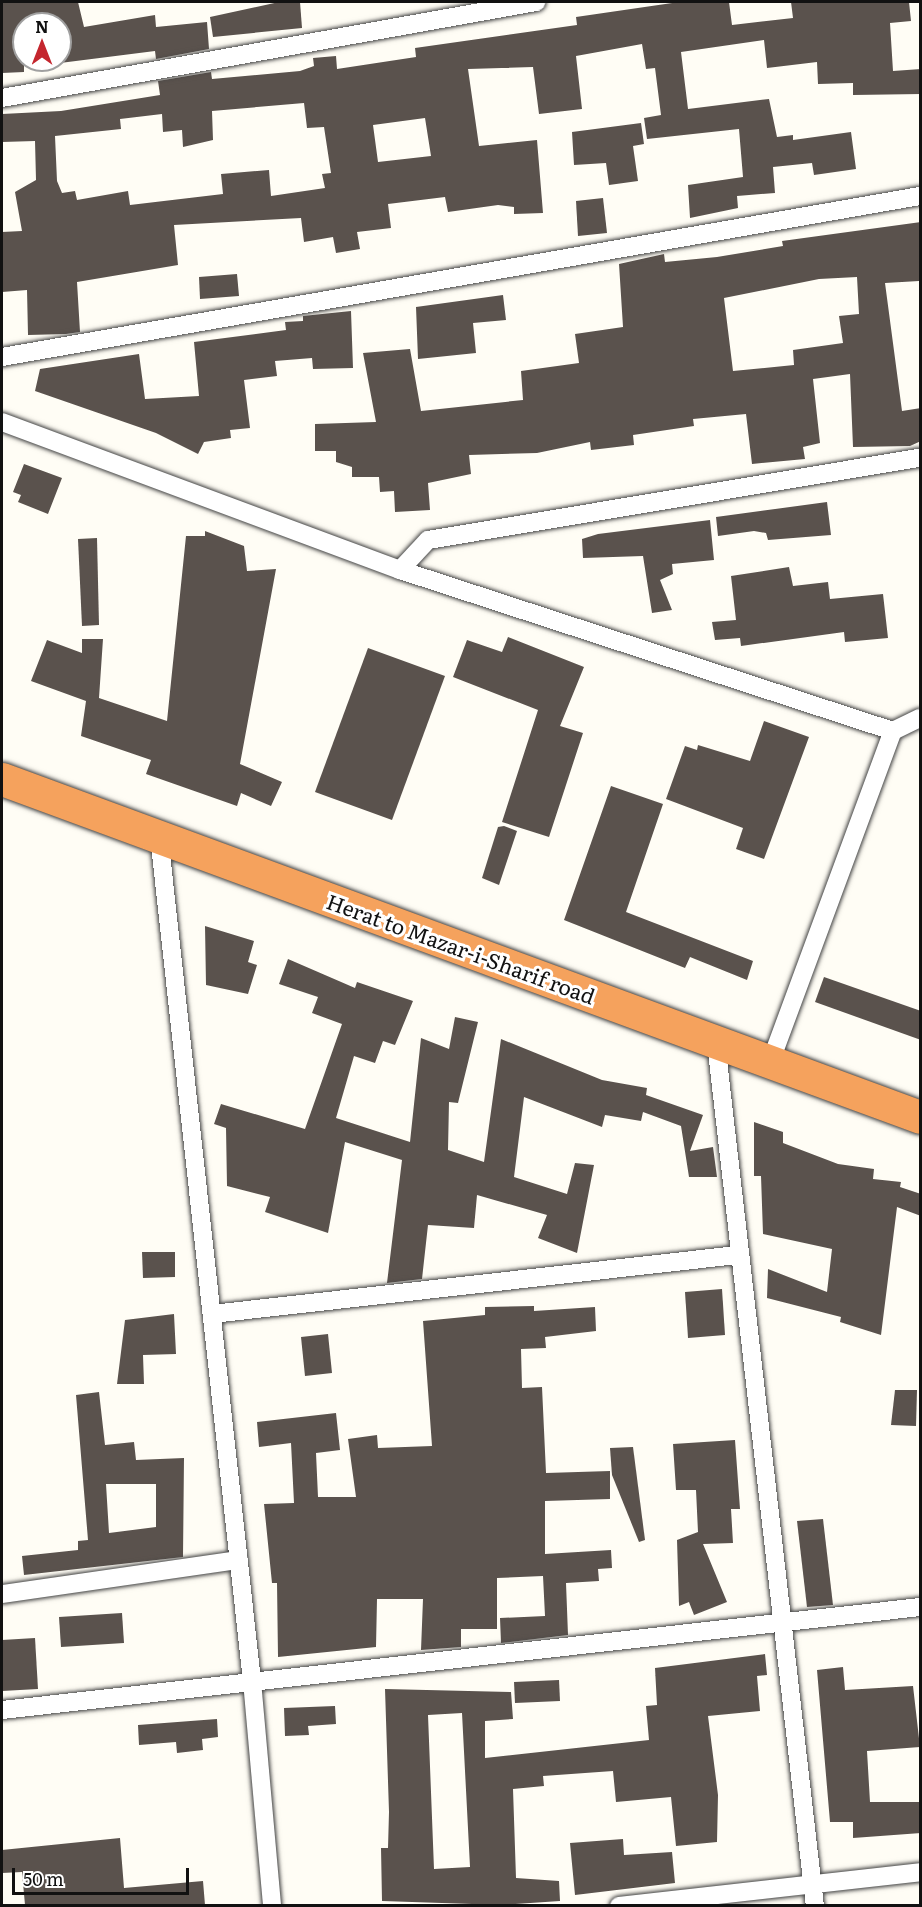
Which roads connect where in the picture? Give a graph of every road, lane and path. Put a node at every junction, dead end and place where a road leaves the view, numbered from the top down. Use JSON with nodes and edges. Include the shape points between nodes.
{"nodes":[{"id":1,"x":536,"y":2,"type":"edge"},
{"id":2,"x":2,"y":98,"type":"edge"},
{"id":3,"x":921,"y":196,"type":"edge"},
{"id":4,"x":2,"y":357,"type":"edge"},
{"id":5,"x":2,"y":422,"type":"edge"},
{"id":6,"x":921,"y":458,"type":"edge"},
{"id":7,"x":400,"y":570,"type":"junction"},
{"id":8,"x":921,"y":718,"type":"edge"},
{"id":9,"x":893,"y":731,"type":"junction"},
{"id":10,"x":2,"y":778,"type":"edge"},
{"id":11,"x":159,"y":836,"type":"junction"},
{"id":12,"x":716,"y":1043,"type":"junction"},
{"id":13,"x":770,"y":1063,"type":"junction"},
{"id":14,"x":921,"y":1117,"type":"edge"},
{"id":15,"x":737,"y":1256,"type":"junction"},
{"id":16,"x":212,"y":1314,"type":"junction"},
{"id":17,"x":239,"y":1560,"type":"junction"},
{"id":18,"x":2,"y":1594,"type":"edge"},
{"id":19,"x":921,"y":1607,"type":"edge"},
{"id":20,"x":786,"y":1621,"type":"junction"},
{"id":21,"x":252,"y":1681,"type":"junction"},
{"id":22,"x":2,"y":1710,"type":"edge"},
{"id":23,"x":921,"y":1872,"type":"edge"},
{"id":24,"x":813,"y":1885,"type":"junction"},
{"id":25,"x":272,"y":1905,"type":"edge"},
{"id":26,"x":619,"y":1905,"type":"edge"},
{"id":27,"x":815,"y":1905,"type":"edge"}],
"edges":[{"from":1,"to":2,"type":"street"},
{"from":3,"to":4,"type":"street"},
{"from":5,"to":7,"type":"street"},
{"from":6,"to":7,"type":"street","via":[[428,540]]},
{"from":7,"to":9,"type":"street"},
{"from":8,"to":9,"type":"street"},
{"from":9,"to":13,"type":"street"},
{"from":10,"to":11,"type":"highway","name":"Herat to Mazar-i-Sharif road"},
{"from":11,"to":12,"type":"highway","name":"Herat to Mazar-i-Sharif road"},
{"from":11,"to":16,"type":"street"},
{"from":12,"to":13,"type":"highway","name":"Herat to Mazar-i-Sharif road"},
{"from":12,"to":15,"type":"street"},
{"from":13,"to":14,"type":"highway","name":"Herat to Mazar-i-Sharif road"},
{"from":15,"to":16,"type":"street"},
{"from":15,"to":20,"type":"street"},
{"from":16,"to":17,"type":"street"},
{"from":17,"to":18,"type":"street"},
{"from":17,"to":21,"type":"street"},
{"from":19,"to":20,"type":"street"},
{"from":20,"to":21,"type":"street"},
{"from":20,"to":24,"type":"street"},
{"from":21,"to":22,"type":"street"},
{"from":21,"to":25,"type":"street"},
{"from":23,"to":24,"type":"street"},
{"from":24,"to":26,"type":"street"},
{"from":24,"to":27,"type":"street"}]}
